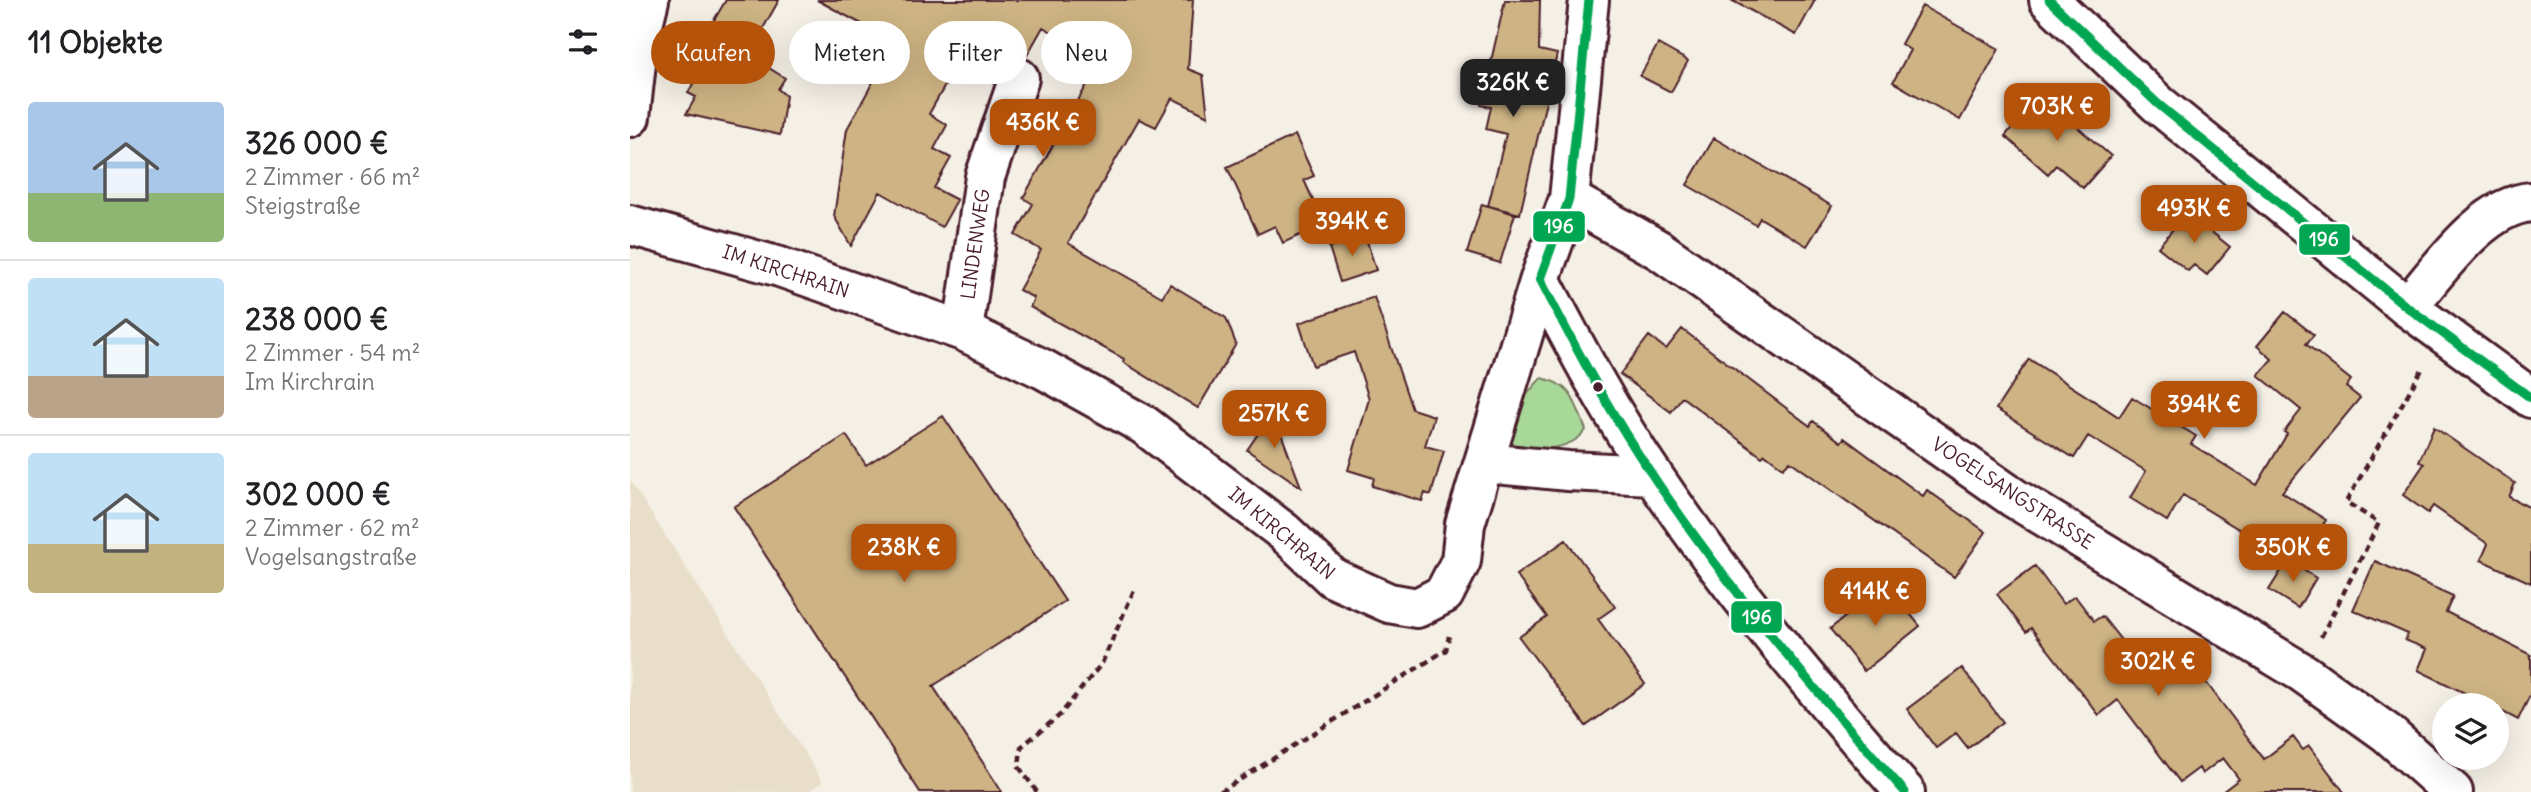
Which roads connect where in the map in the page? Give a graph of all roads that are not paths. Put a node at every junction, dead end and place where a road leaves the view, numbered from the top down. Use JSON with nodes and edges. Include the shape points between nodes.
{"nodes":[{"id":1,"x":649,"y":0,"type":"edge"},
{"id":2,"x":1589,"y":0,"type":"edge"},
{"id":3,"x":2049,"y":0,"type":"edge"},
{"id":4,"x":1017,"y":84,"type":"edge"},
{"id":5,"x":630,"y":117,"type":"edge"},
{"id":6,"x":1569,"y":199,"type":"junction"},
{"id":7,"x":2531,"y":202,"type":"edge"},
{"id":8,"x":630,"y":225,"type":"edge"},
{"id":9,"x":1540,"y":279,"type":"junction"},
{"id":10,"x":2407,"y":307,"type":"junction"},
{"id":11,"x":963,"y":331,"type":"junction"},
{"id":12,"x":2531,"y":398,"type":"edge"},
{"id":13,"x":1485,"y":463,"type":"junction"},
{"id":14,"x":1653,"y":475,"type":"junction"},
{"id":15,"x":1905,"y":792,"type":"edge"},
{"id":16,"x":2453,"y":792,"type":"edge"}],
"edges":[{"from":1,"to":5,"type":"street","via":[[638,45]]},
{"from":2,"to":6,"type":"street"},
{"from":3,"to":10,"type":"street","via":[[2158,104]]},
{"from":4,"to":11,"type":"street","name":"LINDENWEG","via":[[985,177]]},
{"from":6,"to":9,"type":"street"},
{"from":6,"to":16,"type":"street","name":"VOGELSANGSTRASSE","via":[[1660,250],[2014,498],[2303,673],[2387,733]]},
{"from":7,"to":10,"type":"street","via":[[2518,203],[2476,228]]},
{"from":8,"to":11,"type":"street","name":"IM KIRCHRAIN","via":[[780,267]]},
{"from":9,"to":13,"type":"street"},
{"from":9,"to":14,"type":"street","via":[[1586,366]]},
{"from":10,"to":12,"type":"street"},
{"from":11,"to":13,"type":"street","name":"IM KIRCHRAIN","via":[[1144,425],[1284,532],[1332,579],[1390,603],[1417,608],[1444,594],[1461,561],[1465,524]]},
{"from":13,"to":14,"type":"street"},
{"from":14,"to":15,"type":"street","via":[[1741,597]]}]}
